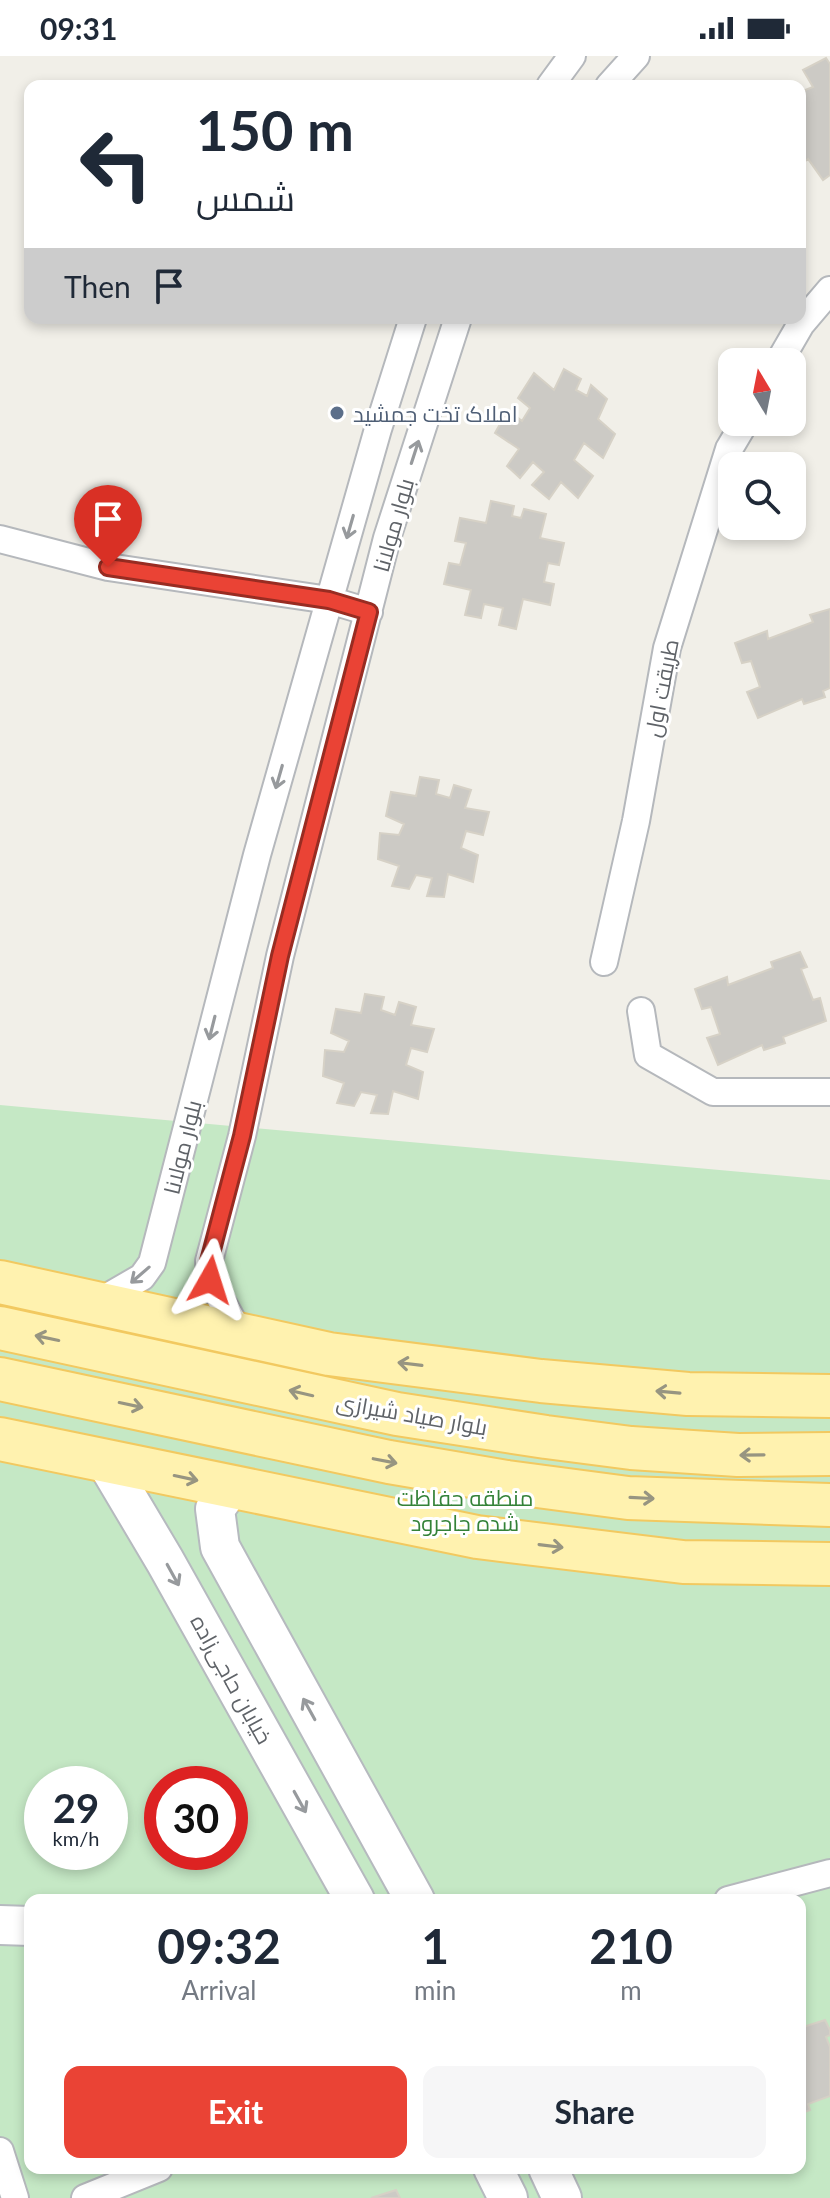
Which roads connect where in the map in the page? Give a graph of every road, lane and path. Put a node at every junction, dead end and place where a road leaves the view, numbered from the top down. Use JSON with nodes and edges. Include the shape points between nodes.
{"nodes":[{"id":1,"x":572,"y":56,"type":"edge"},
{"id":2,"x":636,"y":56,"type":"edge"},
{"id":3,"x":554,"y":80,"type":"edge"},
{"id":4,"x":614,"y":80,"type":"edge"},
{"id":5,"x":830,"y":290,"type":"edge"},
{"id":6,"x":806,"y":318,"type":"edge"},
{"id":7,"x":411,"y":324,"type":"edge"},
{"id":8,"x":456,"y":324,"type":"edge"},
{"id":9,"x":801,"y":324,"type":"edge"},
{"id":10,"x":787,"y":348,"type":"edge"},
{"id":11,"x":737,"y":436,"type":"edge"},
{"id":12,"x":0,"y":540,"type":"edge"},
{"id":13,"x":329,"y":600,"type":"junction"},
{"id":14,"x":369,"y":612,"type":"junction"},
{"id":15,"x":604,"y":962,"type":"dead end"},
{"id":16,"x":641,"y":1011,"type":"dead end"},
{"id":17,"x":830,"y":1092,"type":"edge"},
{"id":18,"x":0,"y":1282,"type":"edge"},
{"id":19,"x":97,"y":1303,"type":"junction"},
{"id":20,"x":0,"y":1328,"type":"edge"},
{"id":21,"x":241,"y":1336,"type":"junction"},
{"id":22,"x":0,"y":1379,"type":"edge"},
{"id":23,"x":830,"y":1396,"type":"edge"},
{"id":24,"x":0,"y":1439,"type":"edge"},
{"id":25,"x":830,"y":1454,"type":"edge"},
{"id":26,"x":105,"y":1460,"type":"junction"},
{"id":27,"x":231,"y":1487,"type":"junction"},
{"id":28,"x":830,"y":1505,"type":"edge"},
{"id":29,"x":830,"y":1564,"type":"edge"},
{"id":30,"x":830,"y":1873,"type":"edge"},
{"id":31,"x":352,"y":1894,"type":"edge"},
{"id":32,"x":412,"y":1894,"type":"edge"},
{"id":33,"x":751,"y":1894,"type":"edge"},
{"id":34,"x":0,"y":1925,"type":"edge"},
{"id":35,"x":24,"y":1926,"type":"edge"},
{"id":36,"x":0,"y":2151,"type":"edge"},
{"id":37,"x":144,"y":2174,"type":"edge"},
{"id":38,"x":496,"y":2174,"type":"edge"},
{"id":39,"x":551,"y":2174,"type":"edge"},
{"id":40,"x":15,"y":2198,"type":"edge"},
{"id":41,"x":85,"y":2198,"type":"edge"},
{"id":42,"x":508,"y":2198,"type":"edge"},
{"id":43,"x":562,"y":2198,"type":"edge"}],
"edges":[{"from":1,"to":3,"type":"street"},
{"from":2,"to":4,"type":"street"},
{"from":5,"to":6,"type":"street"},
{"from":7,"to":13,"type":"street","name":"بلوار مولانا","one_way":true},
{"from":14,"to":8,"type":"street","name":"بلوار مولانا","one_way":true,"via":[[387,538]]},
{"from":9,"to":10,"type":"street"},
{"from":11,"to":15,"type":"street","name":"طریقت اول","via":[[667,648]]},
{"from":12,"to":13,"type":"street","via":[[108,567]]},
{"from":13,"to":14,"type":"street"},
{"from":13,"to":19,"type":"street","name":"بلوار مولانا","one_way":true,"via":[[152,1263],[142,1277]]},
{"from":14,"to":21,"type":"street","name":"بلوار مولانا","via":[[280,956],[209,1261],[210,1280]]},
{"from":16,"to":17,"type":"street","via":[[648,1055],[713,1092]]},
{"from":18,"to":19,"type":"main road"},
{"from":19,"to":21,"type":"main road"},
{"from":25,"to":20,"type":"main road","name":"بلوار صیاد شیرازی","one_way":true,"via":[[738,1455],[531,1435],[397,1414]]},
{"from":23,"to":21,"type":"main road","one_way":true,"via":[[688,1394],[541,1381],[329,1354]]},
{"from":22,"to":28,"type":"main road","one_way":true,"via":[[507,1482],[628,1498]]},
{"from":24,"to":26,"type":"main road"},
{"from":26,"to":27,"type":"main road","one_way":true},
{"from":26,"to":31,"type":"street","name":"خیابان حاجی‌زاده","one_way":true},
{"from":27,"to":29,"type":"main road","one_way":true,"via":[[477,1537],[683,1562]]},
{"from":32,"to":27,"type":"street","one_way":true,"via":[[220,1547],[215,1509]]},
{"from":30,"to":33,"type":"street"},
{"from":34,"to":35,"type":"street"},
{"from":36,"to":40,"type":"street"},
{"from":37,"to":41,"type":"street"},
{"from":38,"to":42,"type":"street"},
{"from":39,"to":43,"type":"street"}]}
